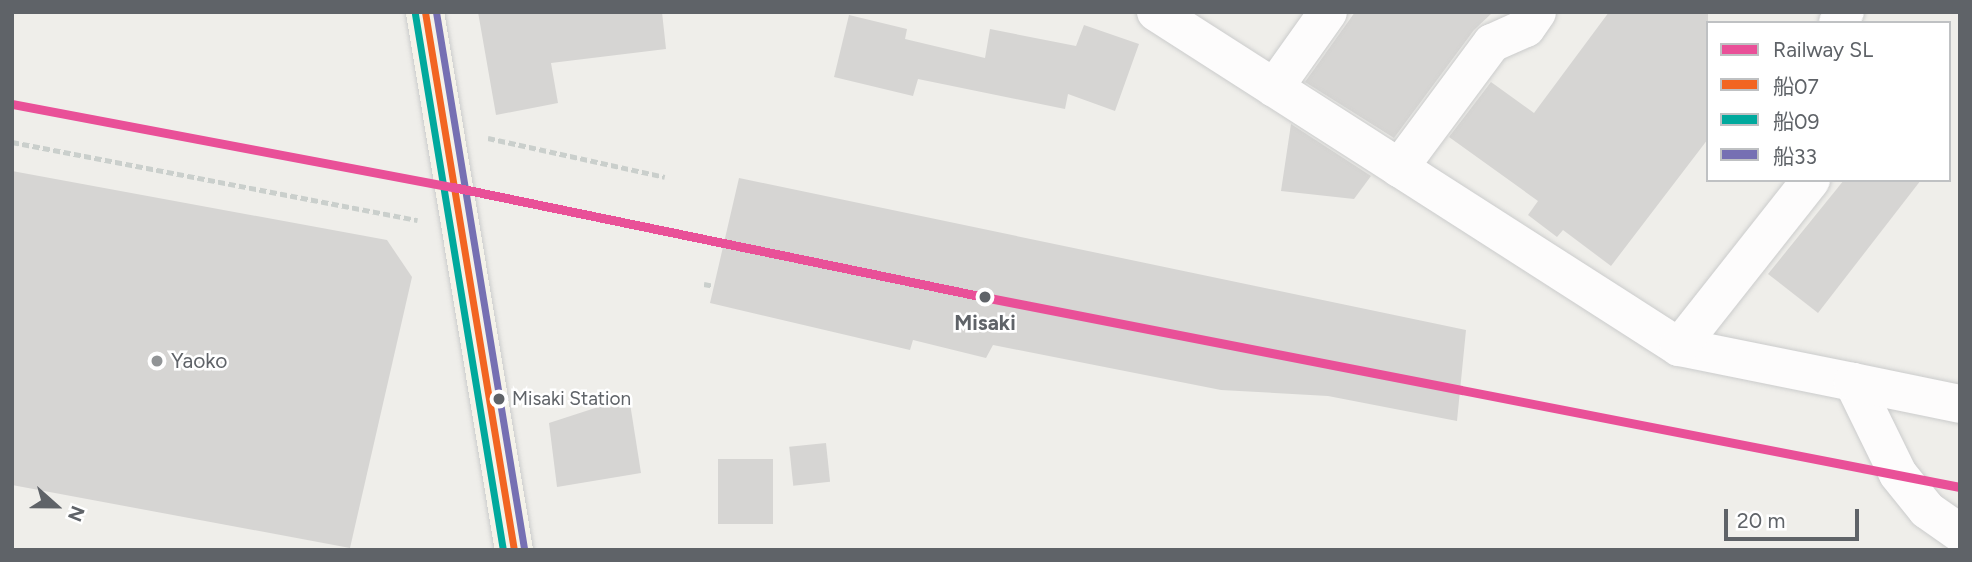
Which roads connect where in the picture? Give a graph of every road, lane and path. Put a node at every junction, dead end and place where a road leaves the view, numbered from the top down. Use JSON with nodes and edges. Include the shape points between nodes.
{"nodes":[{"id":1,"x":425,"y":12,"type":"edge"},
{"id":2,"x":1156,"y":12,"type":"edge"},
{"id":3,"x":1328,"y":12,"type":"edge"},
{"id":4,"x":1538,"y":12,"type":"edge"},
{"id":5,"x":1274,"y":88,"type":"junction"},
{"id":6,"x":482,"y":136,"type":"dead end"},
{"id":7,"x":12,"y":142,"type":"edge"},
{"id":8,"x":1399,"y":168,"type":"junction"},
{"id":9,"x":665,"y":177,"type":"dead end"},
{"id":10,"x":1809,"y":182,"type":"edge"},
{"id":11,"x":419,"y":220,"type":"dead end"},
{"id":12,"x":704,"y":284,"type":"dead end"},
{"id":13,"x":714,"y":286,"type":"dead end"},
{"id":14,"x":1679,"y":347,"type":"junction"},
{"id":15,"x":1853,"y":382,"type":"junction"},
{"id":16,"x":1960,"y":404,"type":"edge"},
{"id":17,"x":1960,"y":533,"type":"edge"},
{"id":18,"x":514,"y":550,"type":"edge"}],
"edges":[{"from":1,"to":18,"type":"main road"},
{"from":2,"to":5,"type":"street"},
{"from":3,"to":5,"type":"street"},
{"from":4,"to":8,"type":"street","via":[[1527,28],[1493,43]]},
{"from":5,"to":8,"type":"street"},
{"from":6,"to":9,"type":"path"},
{"from":7,"to":11,"type":"path"},
{"from":8,"to":14,"type":"street"},
{"from":10,"to":14,"type":"street"},
{"from":12,"to":13,"type":"path"},
{"from":14,"to":15,"type":"street"},
{"from":15,"to":16,"type":"street"},
{"from":15,"to":17,"type":"street","via":[[1899,474],[1927,510]]}]}
